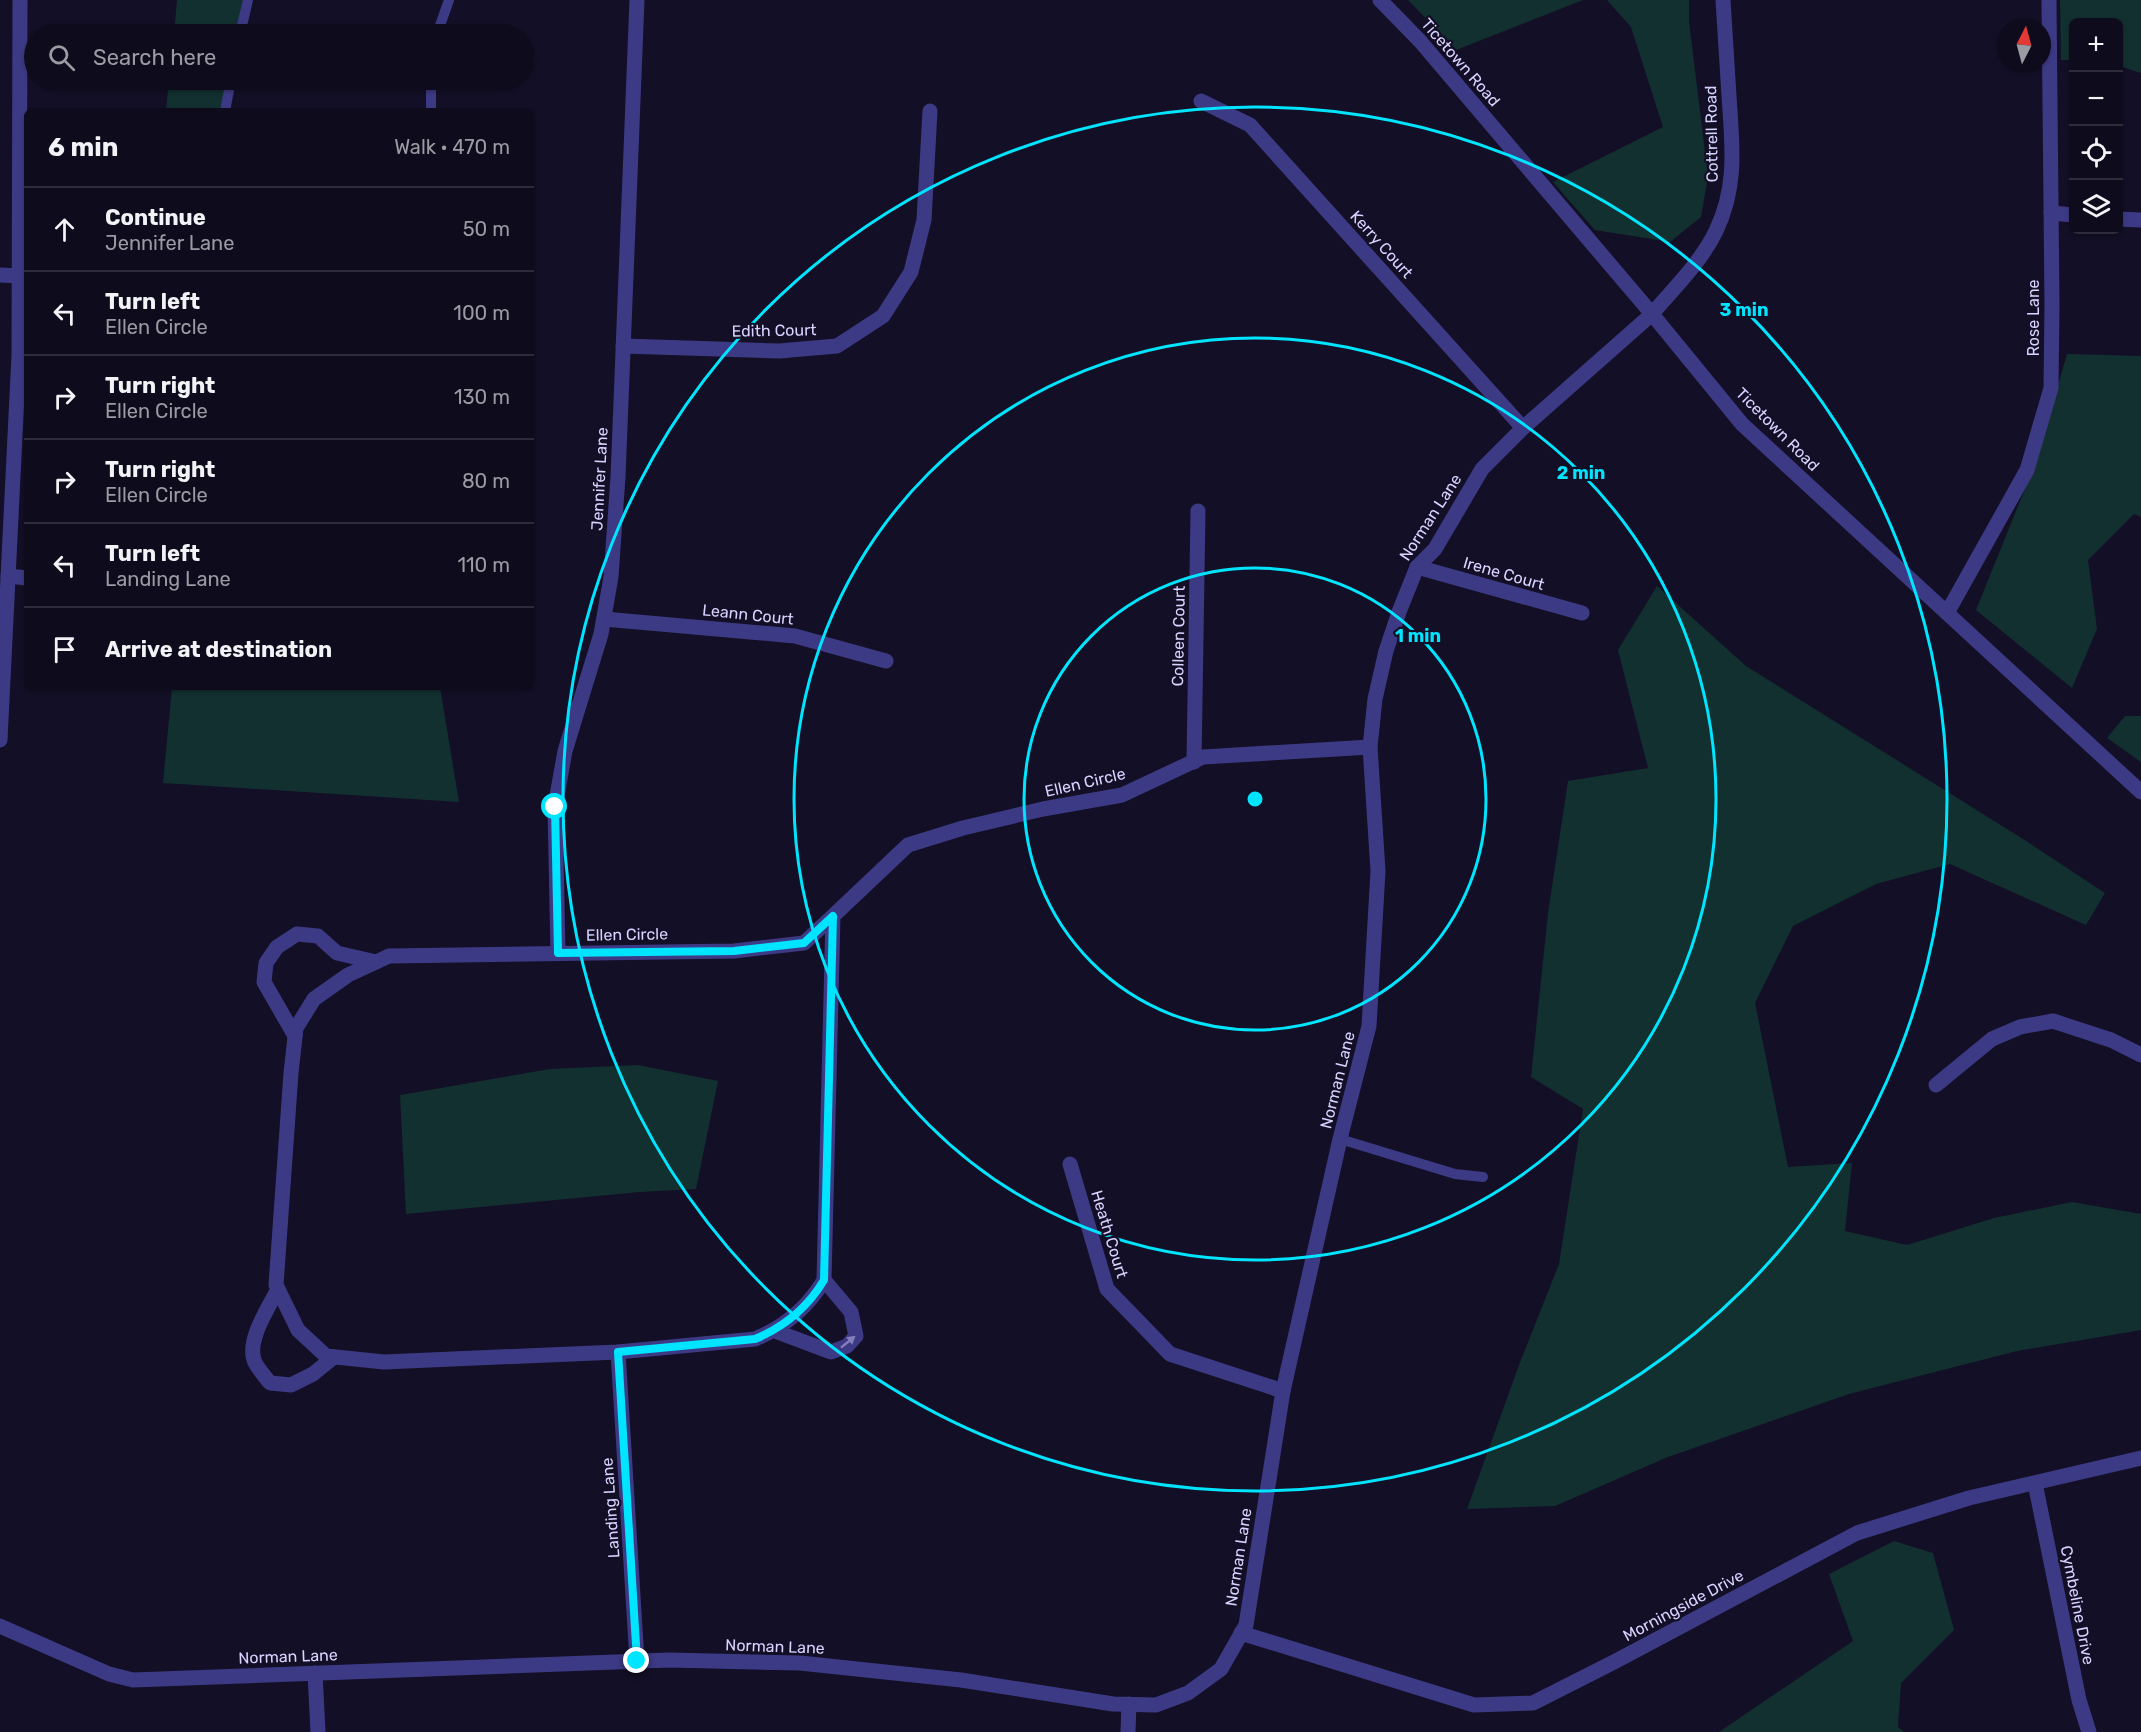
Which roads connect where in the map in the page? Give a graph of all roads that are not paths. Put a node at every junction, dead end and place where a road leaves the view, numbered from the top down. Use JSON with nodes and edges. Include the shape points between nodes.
{"nodes":[{"id":1,"x":20,"y":0,"type":"edge"},
{"id":2,"x":248,"y":0,"type":"edge"},
{"id":3,"x":449,"y":0,"type":"edge"},
{"id":4,"x":637,"y":0,"type":"edge"},
{"id":5,"x":1380,"y":0,"type":"edge"},
{"id":6,"x":1723,"y":0,"type":"edge"},
{"id":7,"x":2049,"y":0,"type":"edge"},
{"id":8,"x":242,"y":24,"type":"edge"},
{"id":9,"x":441,"y":24,"type":"edge"},
{"id":10,"x":229,"y":90,"type":"edge"},
{"id":11,"x":431,"y":90,"type":"edge"},
{"id":12,"x":1201,"y":101,"type":"dead end"},
{"id":13,"x":226,"y":108,"type":"edge"},
{"id":14,"x":431,"y":108,"type":"edge"},
{"id":15,"x":930,"y":111,"type":"dead end"},
{"id":16,"x":2051,"y":213,"type":"junction"},
{"id":17,"x":2069,"y":215,"type":"edge"},
{"id":18,"x":2123,"y":219,"type":"edge"},
{"id":19,"x":2141,"y":220,"type":"edge"},
{"id":20,"x":0,"y":275,"type":"edge"},
{"id":21,"x":20,"y":276,"type":"junction"},
{"id":22,"x":1652,"y":314,"type":"junction"},
{"id":23,"x":623,"y":346,"type":"junction"},
{"id":24,"x":1523,"y":428,"type":"junction"},
{"id":25,"x":1198,"y":511,"type":"dead end"},
{"id":26,"x":1417,"y":567,"type":"junction"},
{"id":27,"x":8,"y":576,"type":"junction"},
{"id":28,"x":24,"y":578,"type":"edge"},
{"id":29,"x":1582,"y":613,"type":"dead end"},
{"id":30,"x":1947,"y":613,"type":"junction"},
{"id":31,"x":604,"y":619,"type":"junction"},
{"id":32,"x":886,"y":661,"type":"dead end"},
{"id":33,"x":0,"y":740,"type":"edge"},
{"id":34,"x":1370,"y":747,"type":"junction"},
{"id":35,"x":1194,"y":762,"type":"junction"},
{"id":36,"x":2141,"y":792,"type":"edge"},
{"id":37,"x":833,"y":916,"type":"junction"},
{"id":38,"x":558,"y":953,"type":"junction"},
{"id":39,"x":376,"y":962,"type":"junction"},
{"id":40,"x":295,"y":1036,"type":"junction"},
{"id":41,"x":2141,"y":1054,"type":"edge"},
{"id":42,"x":1936,"y":1085,"type":"dead end"},
{"id":43,"x":1340,"y":1139,"type":"junction"},
{"id":44,"x":1070,"y":1164,"type":"dead end"},
{"id":45,"x":1483,"y":1177,"type":"dead end"},
{"id":46,"x":824,"y":1280,"type":"junction"},
{"id":47,"x":278,"y":1289,"type":"junction"},
{"id":48,"x":775,"y":1331,"type":"junction"},
{"id":49,"x":618,"y":1352,"type":"junction"},
{"id":50,"x":334,"y":1357,"type":"junction"},
{"id":51,"x":1283,"y":1391,"type":"junction"},
{"id":52,"x":2141,"y":1458,"type":"edge"},
{"id":53,"x":2035,"y":1483,"type":"junction"},
{"id":54,"x":0,"y":1626,"type":"edge"},
{"id":55,"x":1241,"y":1634,"type":"junction"},
{"id":56,"x":637,"y":1661,"type":"junction"},
{"id":57,"x":315,"y":1673,"type":"junction"},
{"id":58,"x":1129,"y":1704,"type":"junction"},
{"id":59,"x":318,"y":1732,"type":"edge"},
{"id":60,"x":1128,"y":1732,"type":"edge"},
{"id":61,"x":2090,"y":1732,"type":"edge"}],
"edges":[{"from":1,"to":21,"type":"street"},
{"from":2,"to":8,"type":"lane"},
{"from":3,"to":9,"type":"lane"},
{"from":4,"to":23,"type":"street","name":"Jennifer Lane"},
{"from":5,"to":22,"type":"street","name":"Ticetown Road","via":[[1420,41]]},
{"from":6,"to":22,"type":"street","name":"Cottrell Road","via":[[1733,158],[1726,209],[1701,257]]},
{"from":7,"to":16,"type":"street","name":"Rose Lane"},
{"from":10,"to":13,"type":"lane"},
{"from":11,"to":14,"type":"lane"},
{"from":12,"to":24,"type":"street","name":"Kerry Court","via":[[1250,125]]},
{"from":15,"to":23,"type":"street","name":"Edith Court","via":[[924,220],[911,272],[883,316],[837,346],[779,351]]},
{"from":16,"to":17,"type":"street"},
{"from":16,"to":30,"type":"street","name":"Rose Lane","via":[[2051,388],[2026,470]]},
{"from":18,"to":19,"type":"street"},
{"from":20,"to":21,"type":"street"},
{"from":21,"to":27,"type":"street","via":[[20,355]]},
{"from":22,"to":24,"type":"street","name":"Norman Lane"},
{"from":22,"to":30,"type":"street","name":"Ticetown Road","via":[[1742,424]]},
{"from":23,"to":31,"type":"street","name":"Jennifer Lane","via":[[615,523]]},
{"from":24,"to":26,"type":"street","name":"Norman Lane","via":[[1482,469],[1435,549]]},
{"from":25,"to":35,"type":"street","name":"Colleen Court"},
{"from":26,"to":29,"type":"street","name":"Irene Court"},
{"from":26,"to":34,"type":"street","name":"Norman Lane","via":[[1386,651]]},
{"from":27,"to":28,"type":"street"},
{"from":27,"to":33,"type":"street"},
{"from":30,"to":36,"type":"street","name":"Ticetown Road"},
{"from":31,"to":32,"type":"street","name":"Leann Court","via":[[795,636]]},
{"from":31,"to":38,"type":"street","name":"Jennifer Lane","via":[[565,751],[555,807]]},
{"from":34,"to":35,"type":"street","name":"Ellen Circle","via":[[1203,757]]},
{"from":34,"to":43,"type":"street","name":"Norman Lane","via":[[1378,871],[1369,1026]]},
{"from":35,"to":37,"type":"street","name":"Ellen Circle","via":[[1122,795],[998,820],[908,845]]},
{"from":37,"to":38,"type":"street","name":"Ellen Circle","via":[[804,943],[734,951]]},
{"from":37,"to":46,"type":"street"},
{"from":38,"to":39,"type":"street","name":"Ellen Circle","via":[[388,956]]},
{"from":39,"to":40,"type":"street","name":"Ellen Circle","via":[[348,975],[314,999]]},
{"from":39,"to":40,"type":"street","name":"Ellen Circle","via":[[338,953],[318,936],[297,934],[277,947],[266,963],[264,982]]},
{"from":40,"to":47,"type":"street","name":"Ellen Circle"},
{"from":41,"to":42,"type":"street","via":[[2053,1022],[2020,1027],[1992,1039]]},
{"from":43,"to":45,"type":"lane","via":[[1455,1174]]},
{"from":43,"to":51,"type":"street","name":"Norman Lane"},
{"from":44,"to":51,"type":"street","name":"Heath Court","via":[[1107,1289],[1170,1354]]},
{"from":46,"to":48,"type":"street","name":"Ellen Circle","via":[[813,1299]]},
{"from":48,"to":46,"type":"street","one_way":true,"via":[[831,1352],[847,1346],[856,1335],[851,1312]]},
{"from":47,"to":50,"type":"street","name":"Ellen Circle","via":[[298,1330],[326,1356]]},
{"from":47,"to":50,"type":"street","name":"Ellen Circle","via":[[259,1324],[253,1345],[254,1360],[270,1383],[291,1385]]},
{"from":48,"to":49,"type":"street","name":"Ellen Circle","via":[[755,1339]]},
{"from":49,"to":50,"type":"street","name":"Ellen Circle","via":[[384,1362]]},
{"from":49,"to":56,"type":"street","name":"Landing Lane"},
{"from":51,"to":55,"type":"street","name":"Norman Lane","via":[[1246,1625]]},
{"from":52,"to":53,"type":"street","name":"Morningside Drive"},
{"from":53,"to":55,"type":"street","name":"Morningside Drive","via":[[1969,1498],[1857,1533],[1533,1703],[1474,1705]]},
{"from":53,"to":61,"type":"street","name":"Cymbeline Drive","via":[[2079,1700]]},
{"from":54,"to":57,"type":"street","name":"Norman Lane","via":[[109,1674],[133,1680]]},
{"from":55,"to":58,"type":"street","name":"Norman Lane","via":[[1221,1669],[1188,1693],[1156,1705]]},
{"from":56,"to":57,"type":"street","name":"Norman Lane"},
{"from":56,"to":58,"type":"street","name":"Norman Lane","via":[[800,1663],[961,1680]]},
{"from":57,"to":59,"type":"street"},
{"from":58,"to":60,"type":"street"}]}
